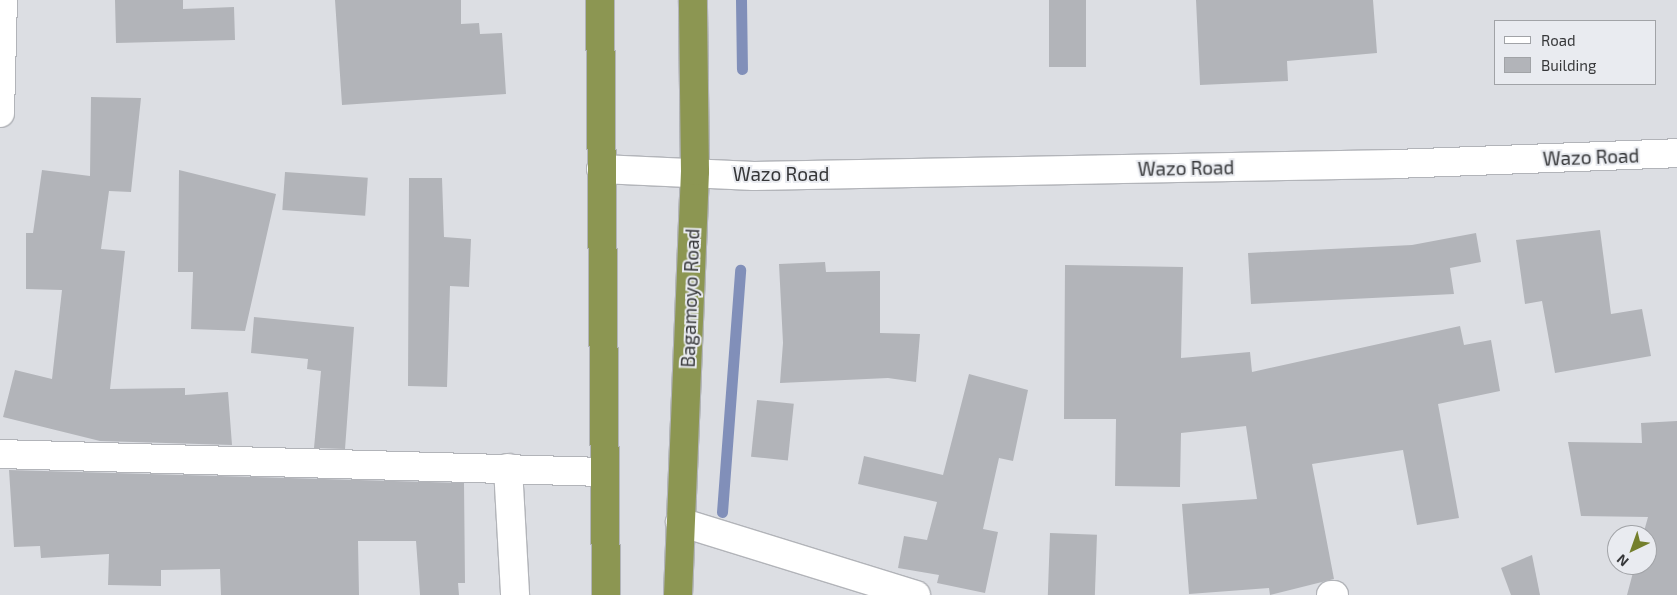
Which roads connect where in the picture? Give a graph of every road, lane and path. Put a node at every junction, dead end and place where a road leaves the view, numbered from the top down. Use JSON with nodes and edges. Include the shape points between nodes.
{"nodes":[{"id":1,"x":2,"y":0,"type":"edge"},
{"id":2,"x":600,"y":0,"type":"edge"},
{"id":3,"x":693,"y":0,"type":"edge"},
{"id":4,"x":0,"y":113,"type":"edge"},
{"id":5,"x":1677,"y":153,"type":"edge"},
{"id":6,"x":601,"y":169,"type":"junction"},
{"id":7,"x":695,"y":171,"type":"junction"},
{"id":8,"x":0,"y":454,"type":"edge"},
{"id":9,"x":508,"y":468,"type":"junction"},
{"id":10,"x":603,"y":472,"type":"junction"},
{"id":11,"x":680,"y":522,"type":"junction"},
{"id":12,"x":515,"y":595,"type":"edge"},
{"id":13,"x":606,"y":595,"type":"edge"},
{"id":14,"x":678,"y":595,"type":"edge"},
{"id":15,"x":916,"y":595,"type":"edge"}],
"edges":[{"from":1,"to":4,"type":"street"},
{"from":2,"to":6,"type":"highway"},
{"from":3,"to":7,"type":"highway","name":"Bagamoyo Road"},
{"from":5,"to":7,"type":"street","name":"Wazo Road","via":[[1385,164],[763,176]]},
{"from":6,"to":7,"type":"street","name":"Wazo Road"},
{"from":6,"to":10,"type":"highway"},
{"from":7,"to":11,"type":"highway","name":"Bagamoyo Road"},
{"from":8,"to":9,"type":"street"},
{"from":9,"to":10,"type":"street"},
{"from":9,"to":12,"type":"street"},
{"from":10,"to":13,"type":"highway"},
{"from":11,"to":14,"type":"highway","name":"Bagamoyo Road"},
{"from":11,"to":15,"type":"street"}]}
